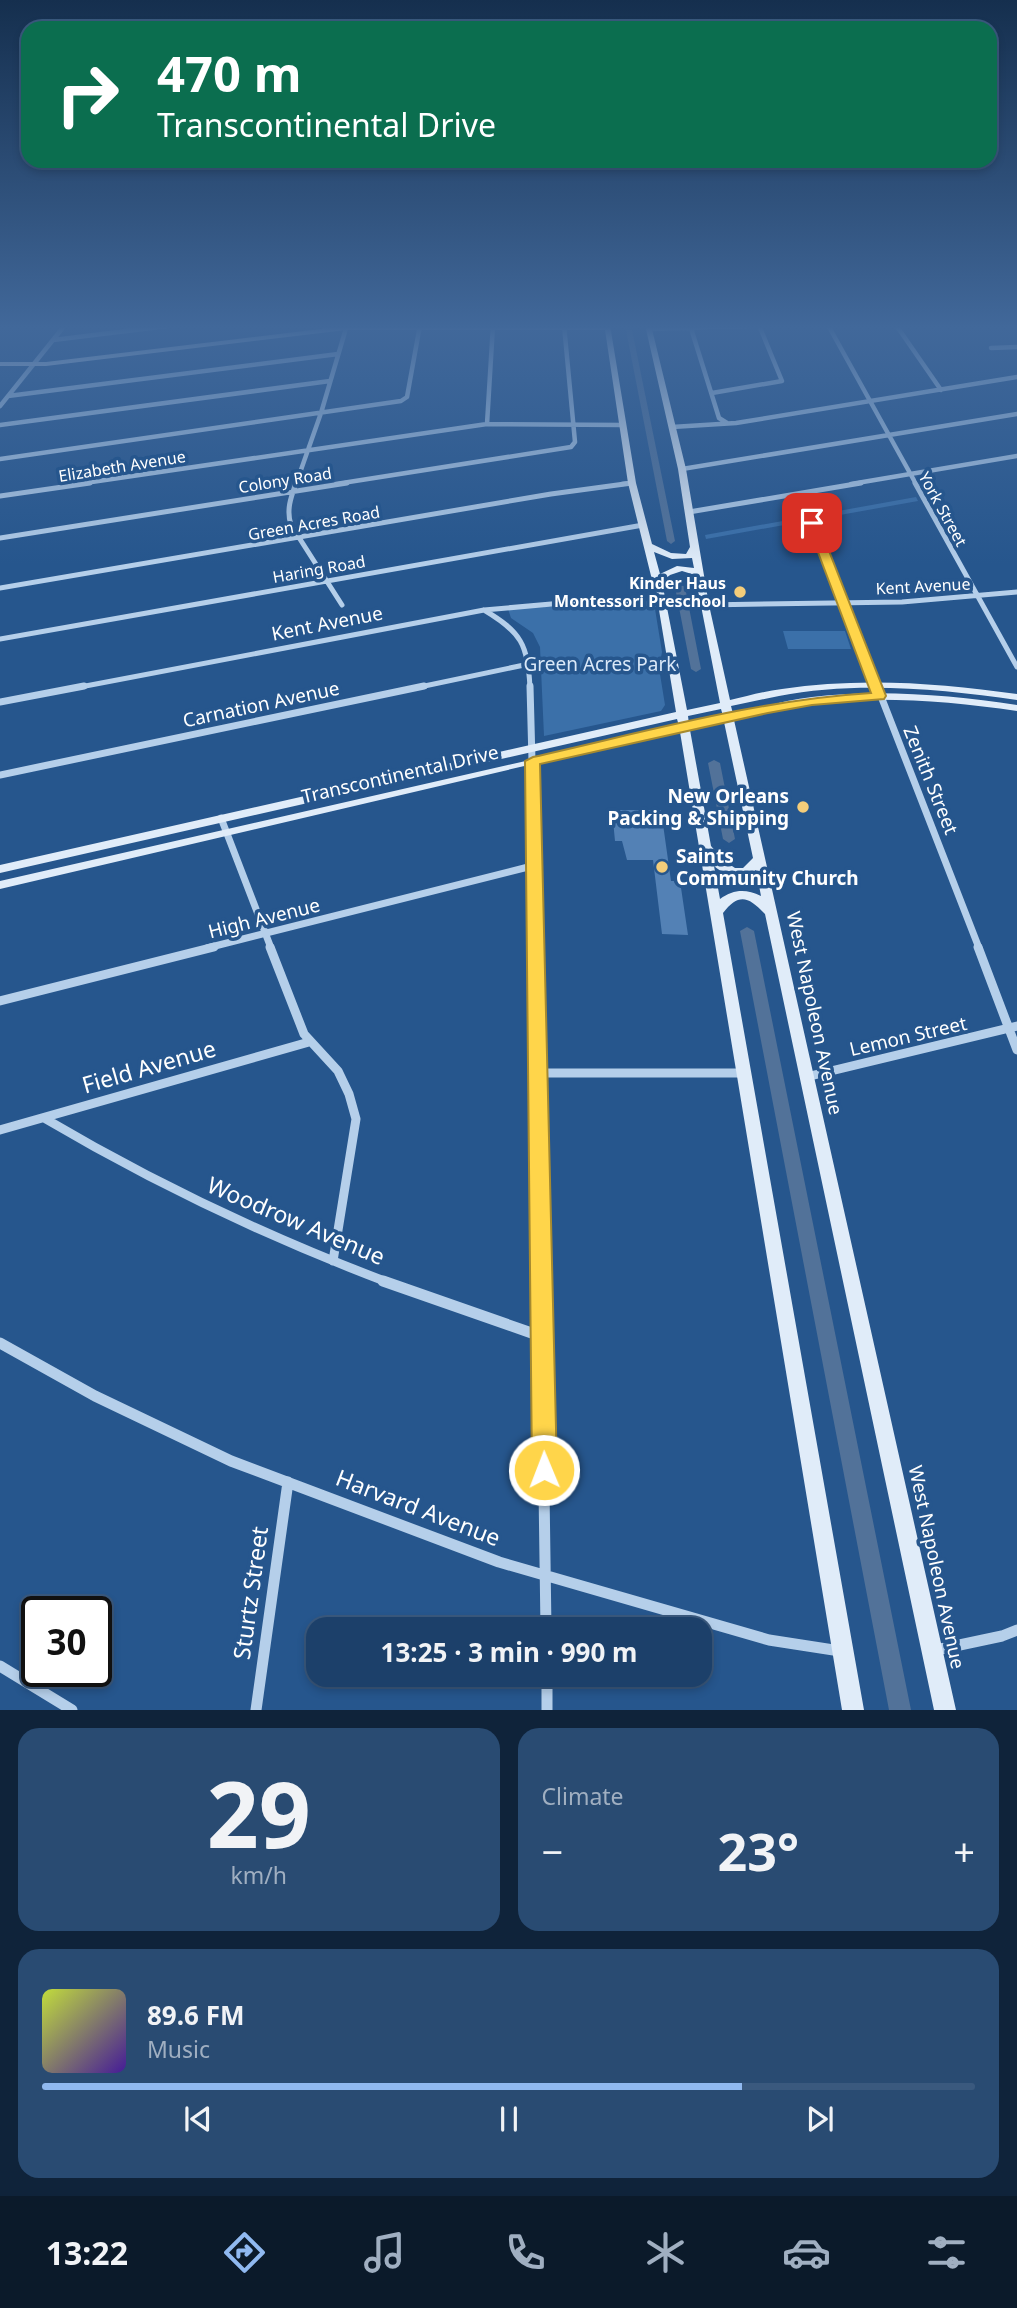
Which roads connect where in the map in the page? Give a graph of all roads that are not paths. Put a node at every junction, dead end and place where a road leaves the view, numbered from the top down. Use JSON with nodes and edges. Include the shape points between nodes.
{"nodes":[{"id":1,"x":151,"y":405,"type":"edge"},
{"id":2,"x":323,"y":405,"type":"edge"},
{"id":3,"x":380,"y":405,"type":"edge"},
{"id":4,"x":488,"y":405,"type":"edge"},
{"id":5,"x":571,"y":405,"type":"edge"},
{"id":6,"x":620,"y":405,"type":"edge"},
{"id":7,"x":667,"y":405,"type":"edge"},
{"id":8,"x":715,"y":405,"type":"edge"},
{"id":9,"x":847,"y":405,"type":"edge"},
{"id":10,"x":872,"y":405,"type":"edge"},
{"id":11,"x":321,"y":413,"type":"junction"},
{"id":12,"x":1017,"y":414,"type":"edge"},
{"id":13,"x":487,"y":424,"type":"junction"},
{"id":14,"x":573,"y":424,"type":"junction"},
{"id":15,"x":728,"y":424,"type":"junction"},
{"id":16,"x":0,"y":425,"type":"edge"},
{"id":17,"x":623,"y":425,"type":"junction"},
{"id":18,"x":672,"y":427,"type":"junction"},
{"id":19,"x":890,"y":436,"type":"junction"},
{"id":20,"x":308,"y":450,"type":"junction"},
{"id":21,"x":1017,"y":456,"type":"edge"},
{"id":22,"x":0,"y":459,"type":"edge"},
{"id":23,"x":682,"y":469,"type":"junction"},
{"id":24,"x":911,"y":476,"type":"junction"},
{"id":25,"x":632,"y":483,"type":"junction"},
{"id":26,"x":293,"y":491,"type":"junction"},
{"id":27,"x":0,"y":496,"type":"edge"},
{"id":28,"x":689,"y":512,"type":"junction"},
{"id":29,"x":812,"y":523,"type":"dead end"},
{"id":30,"x":643,"y":525,"type":"junction"},
{"id":31,"x":0,"y":538,"type":"edge"},
{"id":32,"x":300,"y":539,"type":"junction"},
{"id":33,"x":648,"y":545,"type":"junction"},
{"id":34,"x":695,"y":547,"type":"junction"},
{"id":35,"x":699,"y":574,"type":"junction"},
{"id":36,"x":326,"y":580,"type":"junction"},
{"id":37,"x":658,"y":582,"type":"junction"},
{"id":38,"x":0,"y":588,"type":"edge"},
{"id":39,"x":1017,"y":592,"type":"edge"},
{"id":40,"x":977,"y":597,"type":"junction"},
{"id":41,"x":663,"y":604,"type":"junction"},
{"id":42,"x":844,"y":604,"type":"junction"},
{"id":43,"x":342,"y":605,"type":"dead end"},
{"id":44,"x":704,"y":605,"type":"junction"},
{"id":45,"x":484,"y":610,"type":"junction"},
{"id":46,"x":0,"y":639,"type":"edge"},
{"id":47,"x":529,"y":664,"type":"junction"},
{"id":48,"x":1017,"y":667,"type":"edge"},
{"id":49,"x":875,"y":684,"type":"junction"},
{"id":50,"x":879,"y":696,"type":"junction"},
{"id":51,"x":1017,"y":697,"type":"edge"},
{"id":52,"x":0,"y":702,"type":"edge"},
{"id":53,"x":1017,"y":708,"type":"edge"},
{"id":54,"x":727,"y":711,"type":"junction"},
{"id":55,"x":682,"y":721,"type":"junction"},
{"id":56,"x":532,"y":747,"type":"junction"},
{"id":57,"x":533,"y":761,"type":"junction"},
{"id":58,"x":0,"y":775,"type":"edge"},
{"id":59,"x":220,"y":818,"type":"junction"},
{"id":60,"x":226,"y":833,"type":"junction"},
{"id":61,"x":704,"y":845,"type":"junction"},
{"id":62,"x":759,"y":859,"type":"junction"},
{"id":63,"x":536,"y":865,"type":"junction"},
{"id":64,"x":0,"y":869,"type":"edge"},
{"id":65,"x":0,"y":885,"type":"edge"},
{"id":66,"x":715,"y":914,"type":"junction"},
{"id":67,"x":771,"y":914,"type":"junction"},
{"id":68,"x":265,"y":934,"type":"junction"},
{"id":69,"x":0,"y":1002,"type":"edge"},
{"id":70,"x":1013,"y":1027,"type":"edge"},
{"id":71,"x":309,"y":1042,"type":"junction"},
{"id":72,"x":1017,"y":1050,"type":"edge"},
{"id":73,"x":537,"y":1073,"type":"junction"},
{"id":74,"x":743,"y":1073,"type":"junction"},
{"id":75,"x":805,"y":1077,"type":"junction"},
{"id":76,"x":44,"y":1118,"type":"junction"},
{"id":77,"x":0,"y":1130,"type":"edge"},
{"id":78,"x":333,"y":1261,"type":"junction"},
{"id":79,"x":543,"y":1337,"type":"junction"},
{"id":80,"x":0,"y":1343,"type":"edge"},
{"id":81,"x":288,"y":1482,"type":"junction"},
{"id":82,"x":545,"y":1576,"type":"junction"},
{"id":83,"x":546,"y":1617,"type":"edge"},
{"id":84,"x":1017,"y":1630,"type":"edge"},
{"id":85,"x":842,"y":1651,"type":"junction"},
{"id":86,"x":932,"y":1651,"type":"junction"},
{"id":87,"x":0,"y":1666,"type":"edge"},
{"id":88,"x":547,"y":1687,"type":"edge"},
{"id":89,"x":72,"y":1710,"type":"edge"},
{"id":90,"x":256,"y":1710,"type":"edge"},
{"id":91,"x":547,"y":1710,"type":"edge"},
{"id":92,"x":853,"y":1710,"type":"edge"},
{"id":93,"x":945,"y":1710,"type":"edge"}],
"edges":[{"from":1,"to":16,"type":"street"},
{"from":2,"to":11,"type":"street"},
{"from":3,"to":11,"type":"street"},
{"from":4,"to":13,"type":"street"},
{"from":5,"to":14,"type":"street"},
{"from":6,"to":17,"type":"main road"},
{"from":7,"to":18,"type":"main road","name":"West Napoleon Avenue"},
{"from":8,"to":15,"type":"street","via":[[719,418]]},
{"from":9,"to":15,"type":"street"},
{"from":10,"to":19,"type":"street","name":"York Street"},
{"from":11,"to":20,"type":"street"},
{"from":11,"to":22,"type":"street"},
{"from":12,"to":19,"type":"street"},
{"from":13,"to":14,"type":"street","name":"Elizabeth Avenue"},
{"from":13,"to":20,"type":"street","name":"Elizabeth Avenue"},
{"from":14,"to":17,"type":"street","name":"Elizabeth Avenue"},
{"from":14,"to":26,"type":"street","name":"Colony Road","via":[[573,446]]},
{"from":15,"to":18,"type":"street"},
{"from":17,"to":25,"type":"main road"},
{"from":18,"to":23,"type":"main road","name":"West Napoleon Avenue"},
{"from":19,"to":23,"type":"street"},
{"from":19,"to":24,"type":"street","name":"York Street"},
{"from":20,"to":26,"type":"street"},
{"from":20,"to":27,"type":"street","name":"Elizabeth Avenue"},
{"from":21,"to":24,"type":"street"},
{"from":23,"to":28,"type":"main road","name":"West Napoleon Avenue"},
{"from":24,"to":28,"type":"street"},
{"from":24,"to":40,"type":"street","name":"York Street"},
{"from":25,"to":30,"type":"main road"},
{"from":25,"to":32,"type":"street","name":"Green Acres Road"},
{"from":26,"to":31,"type":"street","name":"Colony Road"},
{"from":26,"to":32,"type":"street","via":[[288,516]]},
{"from":28,"to":34,"type":"main road","name":"West Napoleon Avenue"},
{"from":29,"to":42,"type":"street","name":"Zenith Street"},
{"from":30,"to":33,"type":"main road"},
{"from":30,"to":36,"type":"street","name":"Haring Road"},
{"from":32,"to":36,"type":"street"},
{"from":32,"to":38,"type":"street","name":"Green Acres Road"},
{"from":33,"to":34,"type":"main road","via":[[679,557],[689,556]]},
{"from":33,"to":37,"type":"main road"},
{"from":34,"to":35,"type":"main road","name":"West Napoleon Avenue"},
{"from":35,"to":37,"type":"main road","via":[[675,568]]},
{"from":35,"to":44,"type":"main road","name":"West Napoleon Avenue"},
{"from":36,"to":43,"type":"street"},
{"from":36,"to":46,"type":"street","name":"Haring Road"},
{"from":37,"to":41,"type":"main road"},
{"from":39,"to":40,"type":"street","name":"Kent Avenue"},
{"from":40,"to":42,"type":"street","name":"Kent Avenue"},
{"from":40,"to":48,"type":"street","name":"York Street"},
{"from":41,"to":45,"type":"street","name":"Kent Avenue","via":[[574,601]]},
{"from":41,"to":55,"type":"main road"},
{"from":42,"to":44,"type":"street","name":"Kent Avenue"},
{"from":42,"to":49,"type":"street","name":"Zenith Street"},
{"from":44,"to":54,"type":"main road","name":"West Napoleon Avenue"},
{"from":45,"to":47,"type":"street","via":[[519,633]]},
{"from":45,"to":52,"type":"street","name":"Kent Avenue"},
{"from":47,"to":56,"type":"street"},
{"from":47,"to":58,"type":"street","name":"Carnation Avenue"},
{"from":49,"to":50,"type":"street","name":"Zenith Street"},
{"from":49,"to":51,"type":"main road","name":"Transcontinental Drive","via":[[943,686]]},
{"from":49,"to":54,"type":"main road","name":"Transcontinental Drive","via":[[781,692]]},
{"from":50,"to":53,"type":"main road","name":"Transcontinental Drive"},
{"from":50,"to":54,"type":"main road","name":"Transcontinental Drive"},
{"from":50,"to":70,"type":"street","name":"Zenith Street"},
{"from":54,"to":55,"type":"main road","name":"Transcontinental Drive"},
{"from":54,"to":62,"type":"main road","name":"West Napoleon Avenue"},
{"from":55,"to":56,"type":"main road","name":"Transcontinental Drive"},
{"from":55,"to":57,"type":"main road","name":"Transcontinental Drive"},
{"from":55,"to":61,"type":"main road"},
{"from":56,"to":57,"type":"street"},
{"from":56,"to":59,"type":"main road","name":"Transcontinental Drive"},
{"from":57,"to":60,"type":"main road","name":"Transcontinental Drive"},
{"from":57,"to":63,"type":"street"},
{"from":59,"to":60,"type":"street"},
{"from":59,"to":64,"type":"main road","name":"Transcontinental Drive"},
{"from":60,"to":65,"type":"main road","name":"Transcontinental Drive"},
{"from":60,"to":68,"type":"street"},
{"from":61,"to":62,"type":"main road","via":[[717,863],[732,872],[747,871]]},
{"from":61,"to":66,"type":"main road"},
{"from":62,"to":67,"type":"main road","name":"West Napoleon Avenue"},
{"from":63,"to":68,"type":"street","name":"High Avenue"},
{"from":63,"to":73,"type":"street"},
{"from":66,"to":67,"type":"main road","via":[[723,902],[742,894],[762,902]]},
{"from":66,"to":74,"type":"main road"},
{"from":67,"to":75,"type":"main road","name":"West Napoleon Avenue"},
{"from":68,"to":69,"type":"street","name":"High Avenue"},
{"from":68,"to":71,"type":"street"},
{"from":70,"to":72,"type":"street","name":"Zenith Street"},
{"from":70,"to":75,"type":"street","name":"Lemon Street"},
{"from":71,"to":76,"type":"street","name":"Field Avenue"},
{"from":71,"to":78,"type":"street","via":[[341,1075],[356,1119]]},
{"from":73,"to":74,"type":"street"},
{"from":73,"to":79,"type":"street"},
{"from":74,"to":85,"type":"main road"},
{"from":75,"to":86,"type":"main road","name":"West Napoleon Avenue"},
{"from":76,"to":77,"type":"street","name":"Field Avenue"},
{"from":76,"to":78,"type":"street","name":"Woodrow Avenue","via":[[111,1158]]},
{"from":78,"to":79,"type":"street","name":"Woodrow Avenue"},
{"from":79,"to":82,"type":"street"},
{"from":80,"to":81,"type":"street","name":"Harvard Avenue","via":[[95,1396],[231,1461]]},
{"from":81,"to":82,"type":"street","name":"Harvard Avenue"},
{"from":81,"to":90,"type":"street","name":"Sturtz Street"},
{"from":82,"to":83,"type":"street"},
{"from":82,"to":85,"type":"street","name":"Harvard Avenue","via":[[769,1640]]},
{"from":84,"to":86,"type":"street"},
{"from":85,"to":92,"type":"main road"},
{"from":86,"to":93,"type":"main road","name":"West Napoleon Avenue"},
{"from":87,"to":89,"type":"street"},
{"from":88,"to":91,"type":"street"}]}
